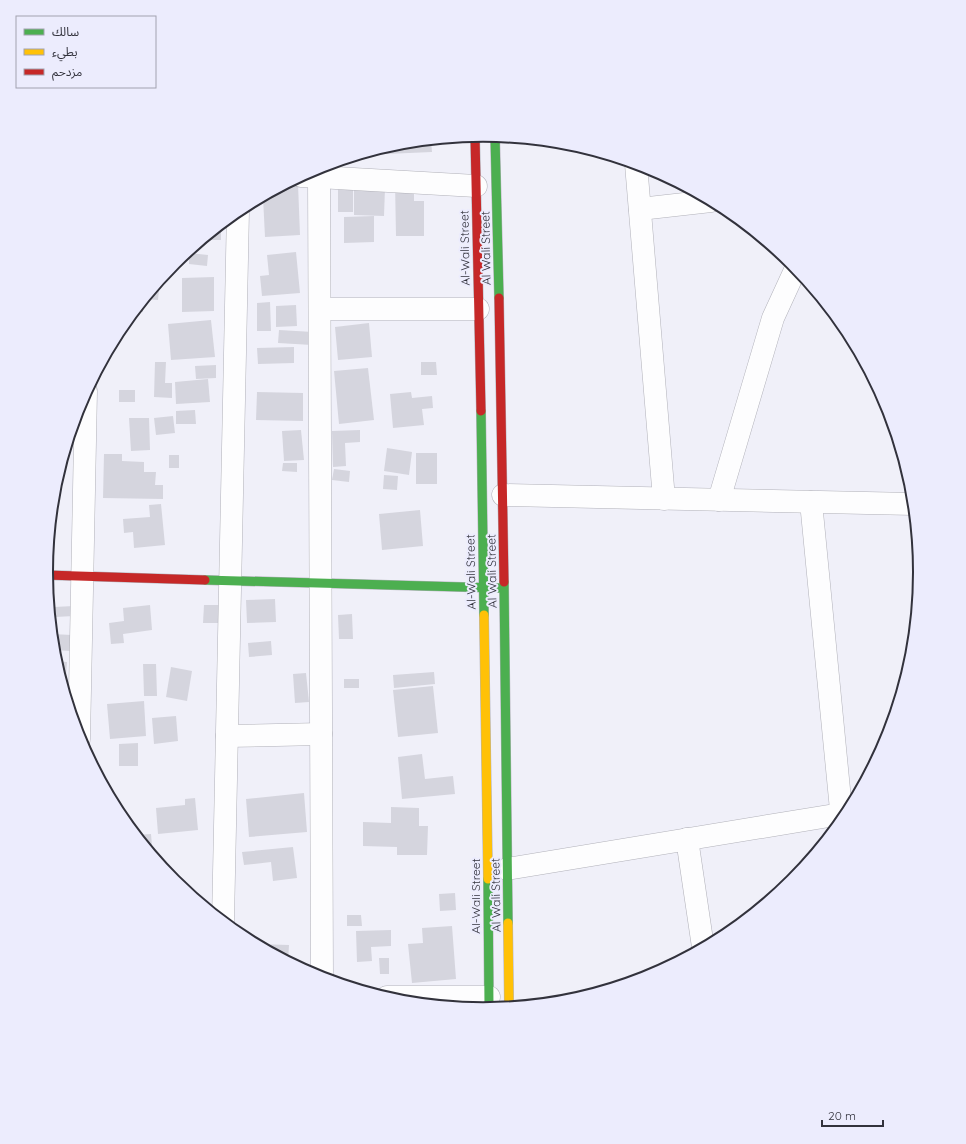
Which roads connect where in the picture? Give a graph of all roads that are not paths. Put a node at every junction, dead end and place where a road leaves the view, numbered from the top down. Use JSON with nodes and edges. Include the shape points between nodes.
{"nodes":[{"id":1,"x":475,"y":142,"type":"edge"},
{"id":2,"x":495,"y":142,"type":"edge"},
{"id":3,"x":637,"y":171,"type":"edge"},
{"id":4,"x":315,"y":176,"type":"edge"},
{"id":5,"x":310,"y":178,"type":"edge"},
{"id":6,"x":476,"y":186,"type":"junction"},
{"id":7,"x":702,"y":202,"type":"edge"},
{"id":8,"x":640,"y":209,"type":"junction"},
{"id":9,"x":238,"y":219,"type":"edge"},
{"id":10,"x":793,"y":274,"type":"edge"},
{"id":11,"x":320,"y":309,"type":"junction"},
{"id":12,"x":478,"y":309,"type":"junction"},
{"id":13,"x":86,"y":408,"type":"edge"},
{"id":14,"x":503,"y":495,"type":"junction"},
{"id":15,"x":664,"y":499,"type":"junction"},
{"id":16,"x":719,"y":500,"type":"junction"},
{"id":17,"x":811,"y":502,"type":"junction"},
{"id":18,"x":907,"y":504,"type":"edge"},
{"id":19,"x":53,"y":575,"type":"edge"},
{"id":20,"x":82,"y":576,"type":"junction"},
{"id":21,"x":230,"y":580,"type":"junction"},
{"id":22,"x":321,"y":583,"type":"junction"},
{"id":23,"x":483,"y":588,"type":"junction"},
{"id":24,"x":504,"y":588,"type":"junction"},
{"id":25,"x":79,"y":719,"type":"edge"},
{"id":26,"x":321,"y":734,"type":"junction"},
{"id":27,"x":227,"y":736,"type":"junction"},
{"id":28,"x":841,"y":810,"type":"edge"},
{"id":29,"x":836,"y":818,"type":"edge"},
{"id":30,"x":687,"y":839,"type":"junction"},
{"id":31,"x":507,"y":869,"type":"junction"},
{"id":32,"x":223,"y":915,"type":"edge"},
{"id":33,"x":702,"y":942,"type":"edge"},
{"id":34,"x":322,"y":970,"type":"edge"},
{"id":35,"x":444,"y":1000,"type":"edge"},
{"id":36,"x":509,"y":1001,"type":"edge"},
{"id":37,"x":486,"y":1002,"type":"edge"},
{"id":38,"x":489,"y":1002,"type":"edge"}],
"edges":[{"from":1,"to":6,"type":"street","name":"Al-Wali Street"},
{"from":2,"to":14,"type":"street","name":"Al Wali Street"},
{"from":3,"to":8,"type":"street"},
{"from":4,"to":6,"type":"street"},
{"from":5,"to":11,"type":"street"},
{"from":6,"to":12,"type":"street","name":"Al-Wali Street"},
{"from":7,"to":8,"type":"street"},
{"from":8,"to":15,"type":"street"},
{"from":9,"to":21,"type":"street"},
{"from":10,"to":16,"type":"street","via":[[773,318]]},
{"from":11,"to":12,"type":"street"},
{"from":11,"to":22,"type":"street"},
{"from":12,"to":23,"type":"street","name":"Al-Wali Street"},
{"from":13,"to":20,"type":"street"},
{"from":14,"to":15,"type":"street"},
{"from":14,"to":24,"type":"street","name":"Al Wali Street"},
{"from":15,"to":16,"type":"street"},
{"from":16,"to":17,"type":"street"},
{"from":17,"to":18,"type":"street"},
{"from":17,"to":28,"type":"street"},
{"from":19,"to":20,"type":"street"},
{"from":20,"to":21,"type":"street"},
{"from":20,"to":25,"type":"street"},
{"from":21,"to":22,"type":"street"},
{"from":21,"to":27,"type":"street"},
{"from":22,"to":23,"type":"street"},
{"from":22,"to":26,"type":"street"},
{"from":23,"to":24,"type":"street"},
{"from":23,"to":38,"type":"street","name":"Al-Wali Street"},
{"from":24,"to":31,"type":"street","name":"Al Wali Street"},
{"from":26,"to":27,"type":"street"},
{"from":26,"to":34,"type":"street"},
{"from":27,"to":32,"type":"street"},
{"from":29,"to":30,"type":"street"},
{"from":30,"to":31,"type":"street"},
{"from":30,"to":33,"type":"street"},
{"from":31,"to":36,"type":"street","name":"Al Wali Street"},
{"from":35,"to":37,"type":"street"}]}
